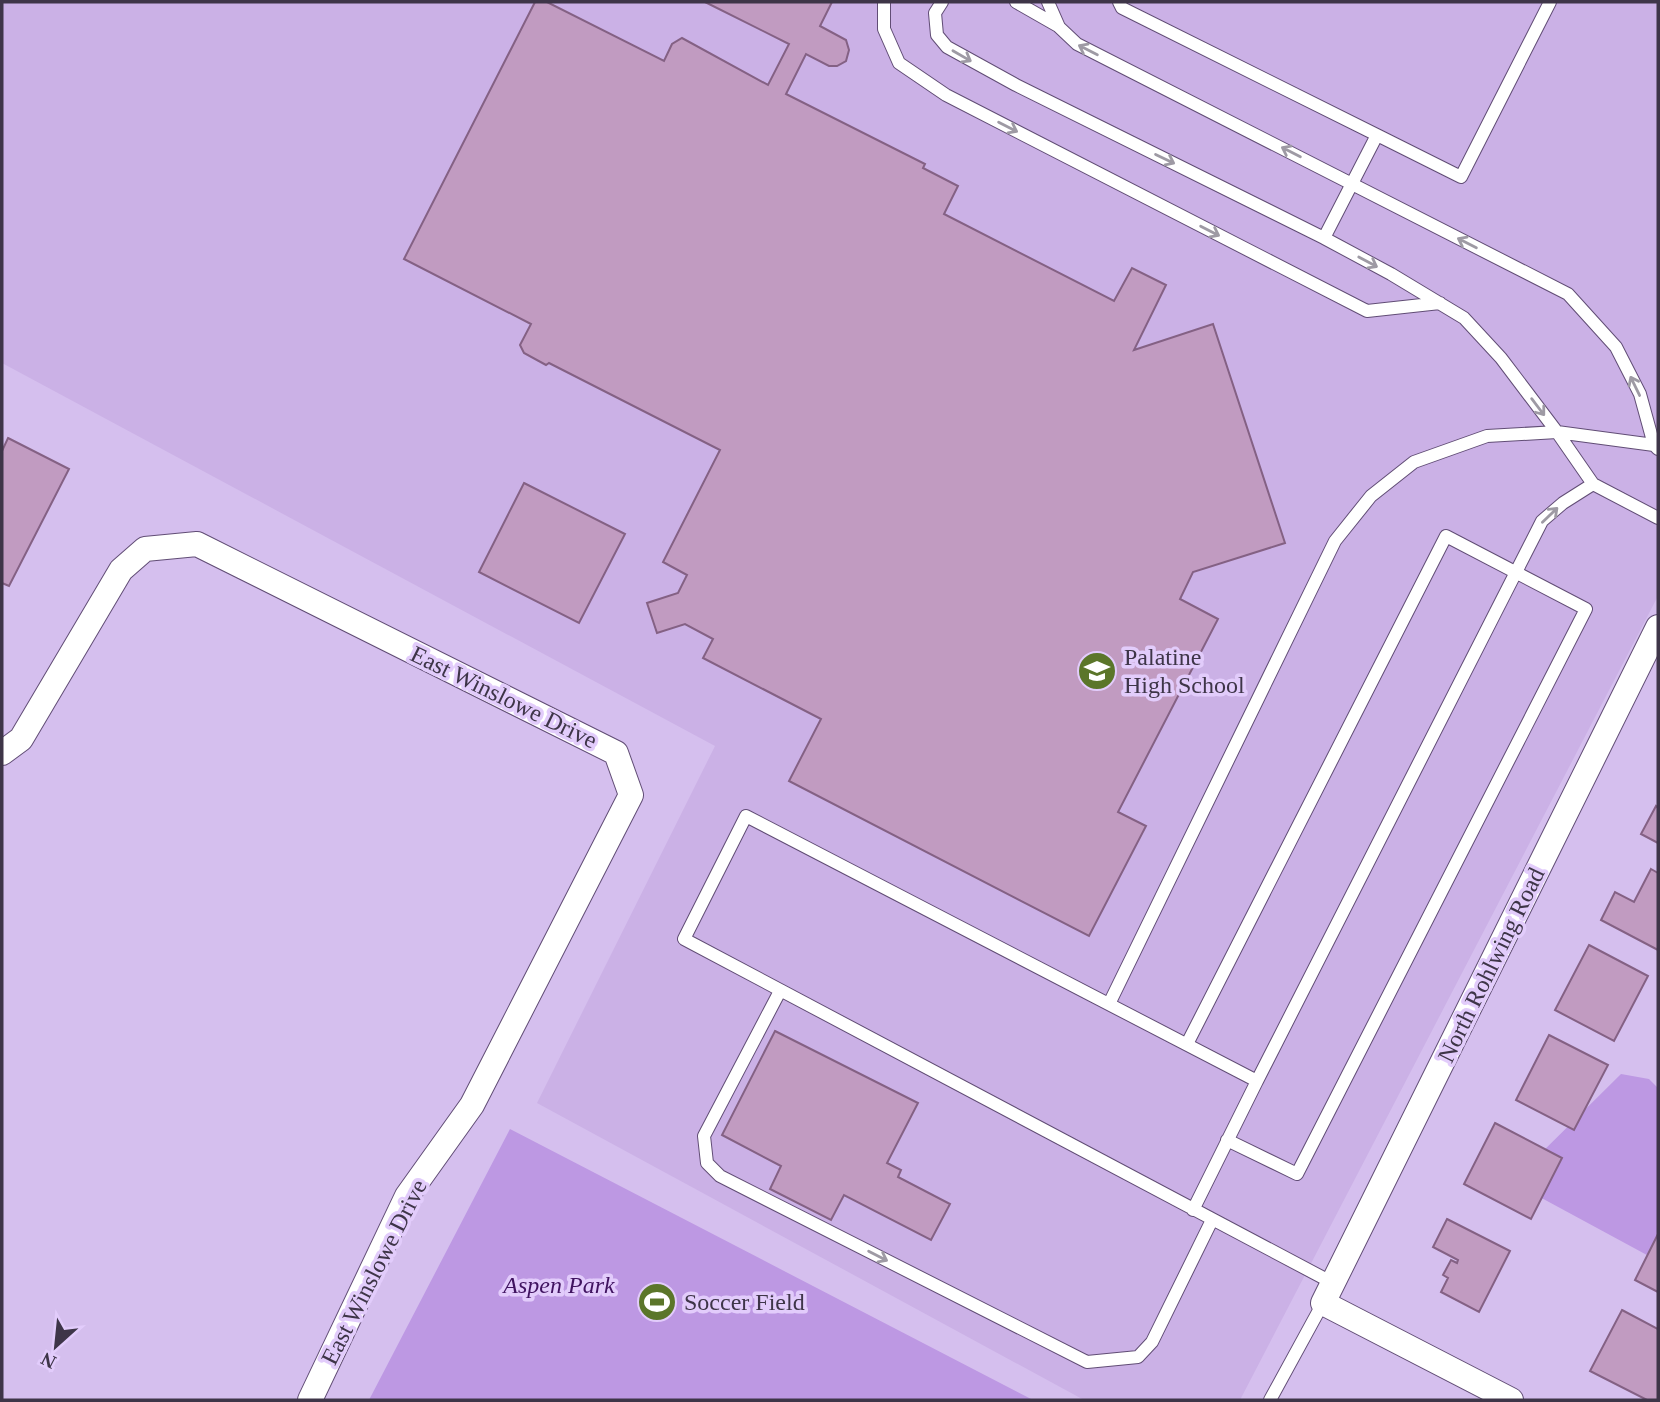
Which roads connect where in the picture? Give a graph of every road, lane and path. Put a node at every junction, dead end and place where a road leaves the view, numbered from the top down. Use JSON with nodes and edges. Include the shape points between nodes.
{"nodes":[{"id":1,"x":884,"y":2,"type":"edge"},
{"id":2,"x":942,"y":2,"type":"edge"},
{"id":3,"x":1016,"y":2,"type":"edge"},
{"id":4,"x":1048,"y":2,"type":"edge"},
{"id":5,"x":1119,"y":2,"type":"edge"},
{"id":6,"x":1550,"y":2,"type":"edge"},
{"id":7,"x":1059,"y":27,"type":"junction"},
{"id":8,"x":1377,"y":135,"type":"junction"},
{"id":9,"x":1352,"y":183,"type":"junction"},
{"id":10,"x":1324,"y":239,"type":"junction"},
{"id":11,"x":1440,"y":303,"type":"junction"},
{"id":12,"x":1556,"y":432,"type":"junction"},
{"id":13,"x":1656,"y":447,"type":"edge"},
{"id":14,"x":1593,"y":484,"type":"junction"},
{"id":15,"x":1658,"y":517,"type":"edge"},
{"id":16,"x":1515,"y":573,"type":"junction"},
{"id":17,"x":1658,"y":627,"type":"edge"},
{"id":18,"x":2,"y":753,"type":"edge"},
{"id":19,"x":780,"y":990,"type":"junction"},
{"id":20,"x":1109,"y":1004,"type":"junction"},
{"id":21,"x":1187,"y":1044,"type":"junction"},
{"id":22,"x":1257,"y":1081,"type":"junction"},
{"id":23,"x":1227,"y":1140,"type":"junction"},
{"id":24,"x":1193,"y":1210,"type":"junction"},
{"id":25,"x":1212,"y":1220,"type":"junction"},
{"id":26,"x":1328,"y":1293,"type":"junction"},
{"id":27,"x":310,"y":1400,"type":"edge"},
{"id":28,"x":1270,"y":1400,"type":"edge"},
{"id":29,"x":1511,"y":1400,"type":"edge"}],
"edges":[{"from":1,"to":11,"type":"lane","one_way":true,"via":[[884,29],[899,63],[946,96],[1367,311]]},
{"from":2,"to":10,"type":"lane","one_way":true,"via":[[935,13],[937,34],[947,47]]},
{"from":3,"to":7,"type":"lane"},
{"from":4,"to":7,"type":"lane"},
{"from":5,"to":8,"type":"lane","via":[[1122,8]]},
{"from":6,"to":8,"type":"lane","via":[[1461,177]]},
{"from":9,"to":7,"type":"lane","one_way":true,"via":[[1077,44]]},
{"from":8,"to":9,"type":"lane"},
{"from":9,"to":10,"type":"lane"},
{"from":13,"to":9,"type":"lane","one_way":true,"via":[[1640,394],[1616,347],[1568,294]]},
{"from":10,"to":11,"type":"lane","one_way":true},
{"from":11,"to":12,"type":"lane","one_way":true,"via":[[1464,318],[1501,358]]},
{"from":12,"to":13,"type":"lane"},
{"from":12,"to":14,"type":"lane"},
{"from":12,"to":20,"type":"lane","via":[[1487,436],[1413,462],[1356,514],[1335,541]]},
{"from":14,"to":15,"type":"lane"},
{"from":16,"to":14,"type":"lane","one_way":true,"via":[[1542,521]]},
{"from":16,"to":21,"type":"lane","via":[[1446,536]]},
{"from":16,"to":22,"type":"lane"},
{"from":16,"to":23,"type":"lane","via":[[1586,609],[1297,1174]]},
{"from":17,"to":26,"type":"street","name":"North Rohlwing Road"},
{"from":18,"to":27,"type":"street","name":"East Winslowe Drive","via":[[22,739],[121,570],[145,549],[197,544],[616,753],[631,795],[472,1105],[407,1196]]},
{"from":19,"to":20,"type":"lane","via":[[684,939],[746,816]]},
{"from":19,"to":24,"type":"lane"},
{"from":19,"to":25,"type":"lane","one_way":true,"via":[[704,1136],[707,1163],[719,1177],[1087,1362],[1138,1357],[1152,1342]]},
{"from":20,"to":21,"type":"lane"},
{"from":21,"to":22,"type":"lane"},
{"from":22,"to":23,"type":"lane"},
{"from":23,"to":24,"type":"lane"},
{"from":24,"to":25,"type":"lane"},
{"from":25,"to":26,"type":"lane"},
{"from":26,"to":28,"type":"lane"},
{"from":26,"to":29,"type":"street"}]}
